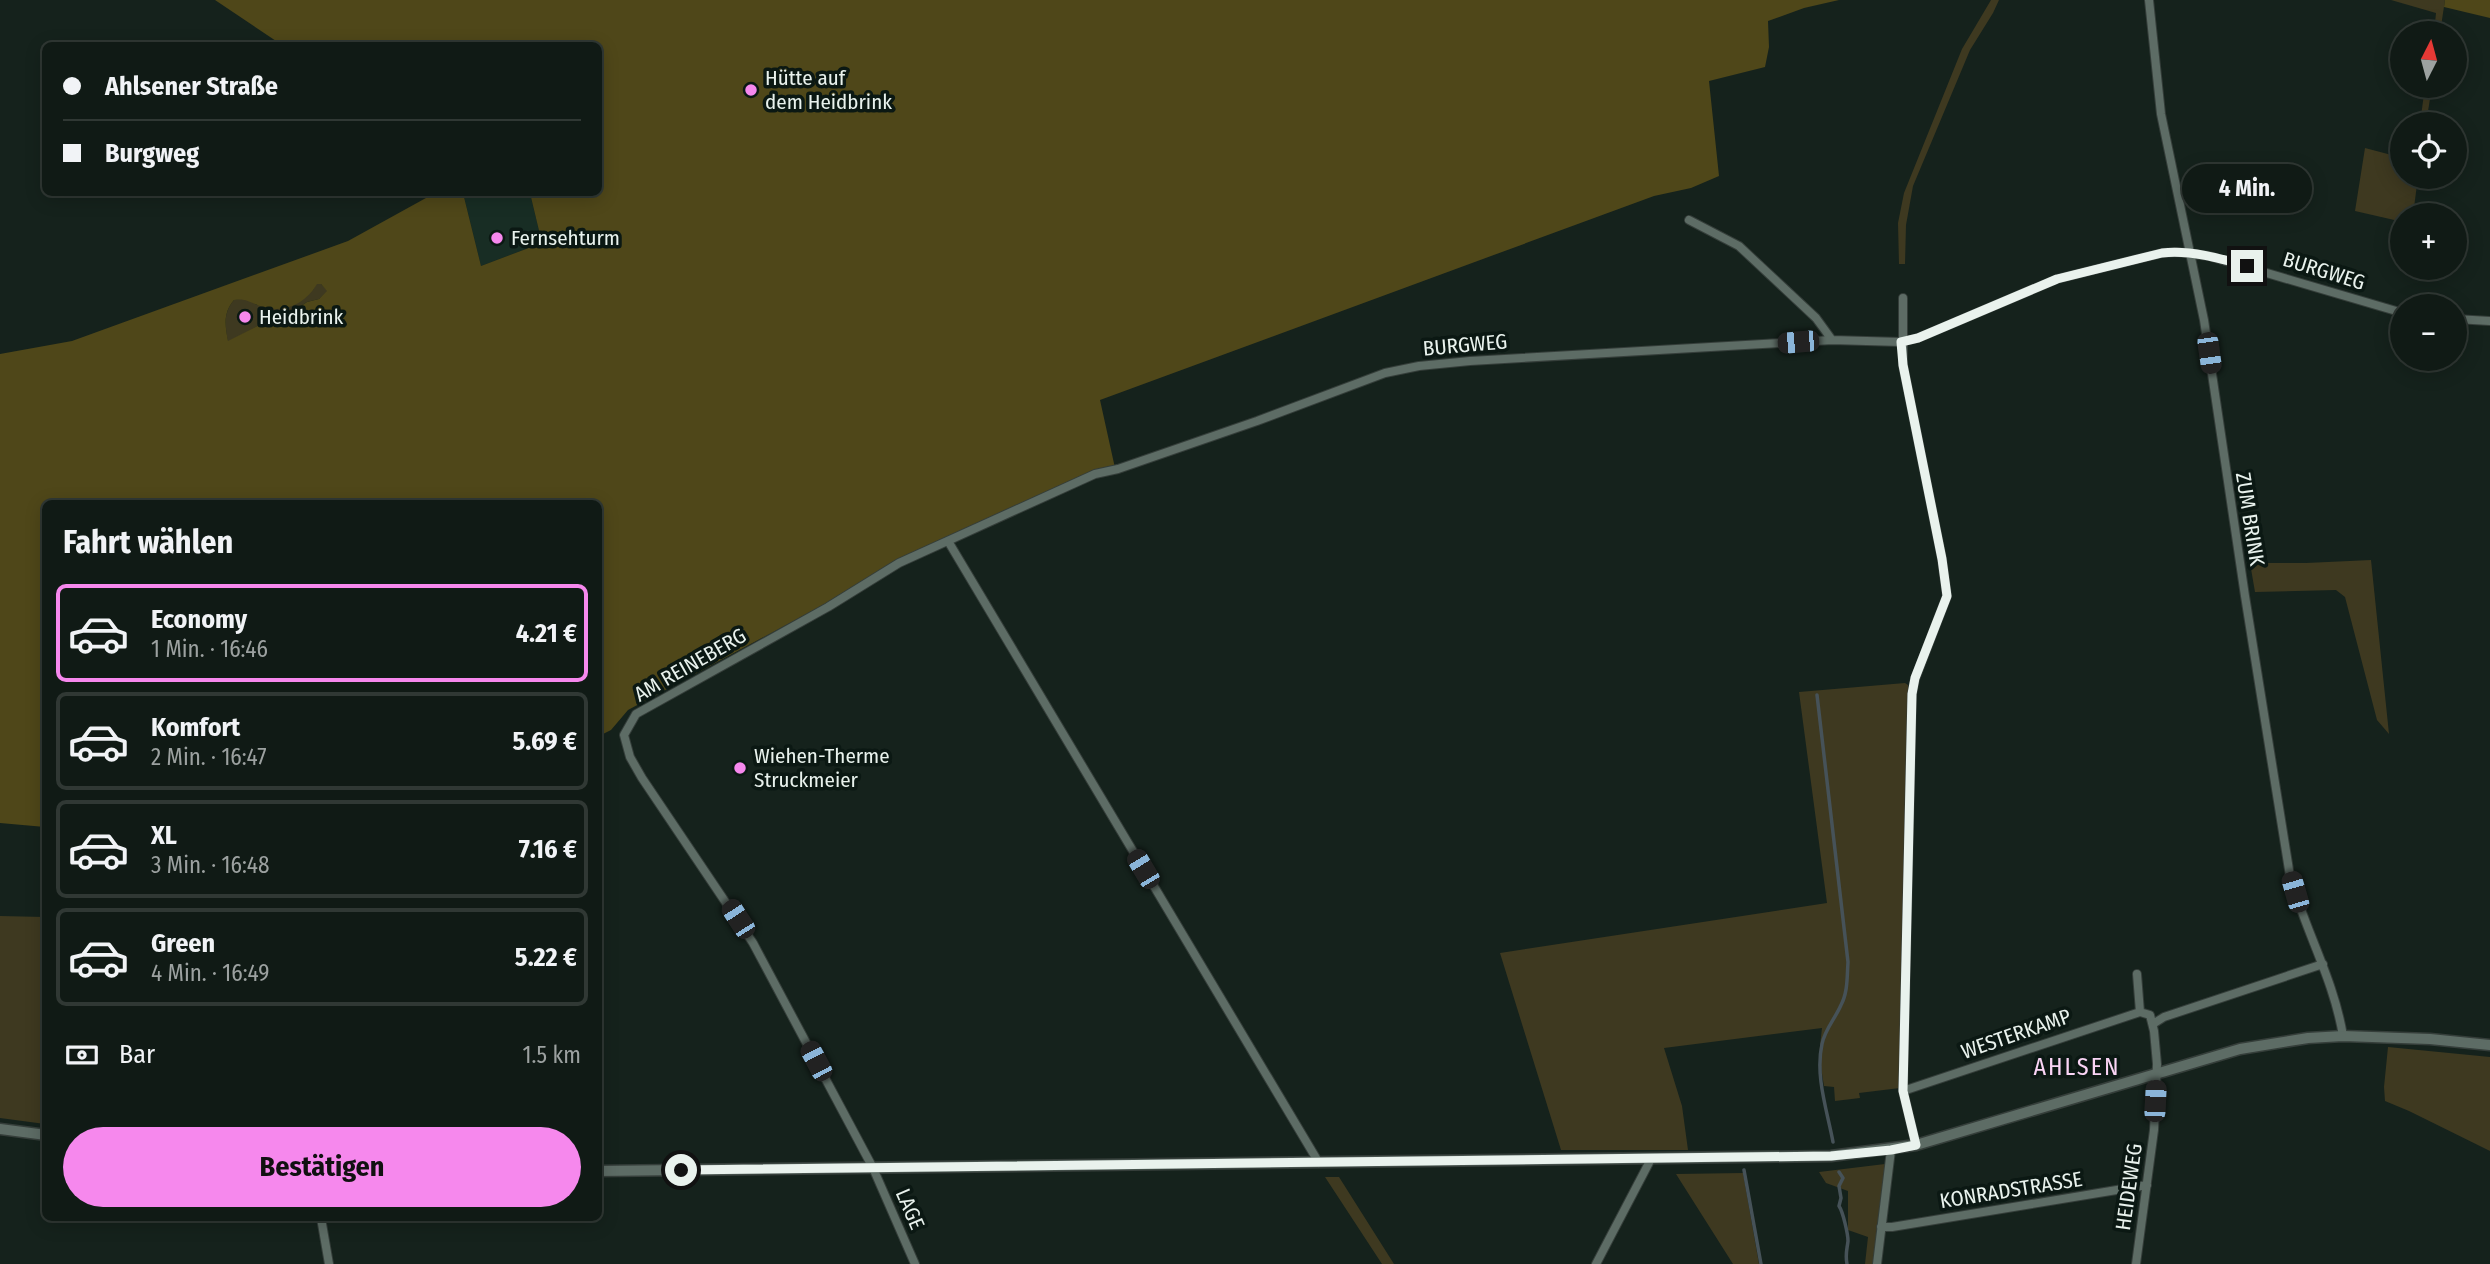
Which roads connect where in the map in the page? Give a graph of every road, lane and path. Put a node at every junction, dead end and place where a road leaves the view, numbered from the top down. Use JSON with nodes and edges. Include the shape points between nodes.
{"nodes":[{"id":1,"x":2150,"y":0,"type":"edge"},
{"id":2,"x":1689,"y":220,"type":"dead end"},
{"id":3,"x":2190,"y":253,"type":"junction"},
{"id":4,"x":1903,"y":298,"type":"dead end"},
{"id":5,"x":2390,"y":309,"type":"edge"},
{"id":6,"x":2467,"y":320,"type":"edge"},
{"id":7,"x":2490,"y":321,"type":"edge"},
{"id":8,"x":1832,"y":340,"type":"junction"},
{"id":9,"x":1901,"y":342,"type":"junction"},
{"id":10,"x":1118,"y":470,"type":"joint"},
{"id":11,"x":948,"y":541,"type":"junction"},
{"id":12,"x":2323,"y":964,"type":"junction"},
{"id":13,"x":2137,"y":974,"type":"dead end"},
{"id":14,"x":2140,"y":1012,"type":"junction"},
{"id":15,"x":2152,"y":1024,"type":"junction"},
{"id":16,"x":2343,"y":1036,"type":"junction"},
{"id":17,"x":2490,"y":1045,"type":"edge"},
{"id":18,"x":2156,"y":1072,"type":"junction"},
{"id":19,"x":1903,"y":1091,"type":"junction"},
{"id":20,"x":0,"y":1129,"type":"edge"},
{"id":21,"x":42,"y":1134,"type":"edge"},
{"id":22,"x":1916,"y":1145,"type":"junction"},
{"id":23,"x":1891,"y":1150,"type":"junction"},
{"id":24,"x":1651,"y":1159,"type":"junction"},
{"id":25,"x":1319,"y":1163,"type":"junction"},
{"id":26,"x":873,"y":1168,"type":"junction"},
{"id":27,"x":602,"y":1171,"type":"edge"},
{"id":28,"x":2147,"y":1185,"type":"junction"},
{"id":29,"x":322,"y":1221,"type":"edge"},
{"id":30,"x":1881,"y":1227,"type":"junction"},
{"id":31,"x":329,"y":1264,"type":"edge"},
{"id":32,"x":915,"y":1264,"type":"edge"},
{"id":33,"x":1596,"y":1264,"type":"edge"},
{"id":34,"x":1877,"y":1264,"type":"edge"},
{"id":35,"x":2136,"y":1264,"type":"edge"}],
"edges":[{"from":1,"to":3,"type":"street","name":"ZUM BRINK","via":[[2161,114]]},
{"from":2,"to":8,"type":"street","via":[[1739,246],[1816,318]]},
{"from":3,"to":5,"type":"street","name":"BURGWEG"},
{"from":3,"to":9,"type":"street","name":"BURGWEG","via":[[2162,253],[2057,279]]},
{"from":3,"to":12,"type":"street","name":"ZUM BRINK","via":[[2290,876]]},
{"from":4,"to":9,"type":"street"},
{"from":6,"to":7,"type":"street"},
{"from":8,"to":9,"type":"street","name":"BURGWEG"},
{"from":8,"to":10,"type":"street","name":"BURGWEG","via":[[1419,366],[1385,373]]},
{"from":9,"to":19,"type":"street","via":[[1947,596],[1912,694]]},
{"from":10,"to":11,"type":"street","name":"AM REINEBERG","via":[[1095,474]]},
{"from":11,"to":25,"type":"street"},
{"from":11,"to":26,"type":"street","name":"AM REINEBERG","via":[[899,563],[636,714],[624,734],[642,778],[753,943]]},
{"from":12,"to":15,"type":"street"},
{"from":12,"to":16,"type":"street","name":"ZUM BRINK"},
{"from":13,"to":14,"type":"street"},
{"from":14,"to":15,"type":"street","via":[[2150,1015]]},
{"from":14,"to":19,"type":"street","name":"WESTERKAMP"},
{"from":15,"to":18,"type":"street"},
{"from":16,"to":17,"type":"main road"},
{"from":16,"to":18,"type":"main road","via":[[2240,1049]]},
{"from":18,"to":22,"type":"main road"},
{"from":18,"to":28,"type":"street","name":"HEIDEWEG"},
{"from":19,"to":22,"type":"street"},
{"from":20,"to":21,"type":"main road"},
{"from":22,"to":23,"type":"main road"},
{"from":23,"to":24,"type":"main road","via":[[1831,1156]]},
{"from":23,"to":30,"type":"street"},
{"from":24,"to":25,"type":"main road"},
{"from":24,"to":33,"type":"street"},
{"from":25,"to":26,"type":"main road"},
{"from":26,"to":27,"type":"main road"},
{"from":26,"to":32,"type":"street","name":"LAGE"},
{"from":28,"to":30,"type":"street","name":"KONRADSTRASSE"},
{"from":28,"to":35,"type":"street","name":"HEIDEWEG"},
{"from":29,"to":31,"type":"street"},
{"from":30,"to":34,"type":"street"}]}
